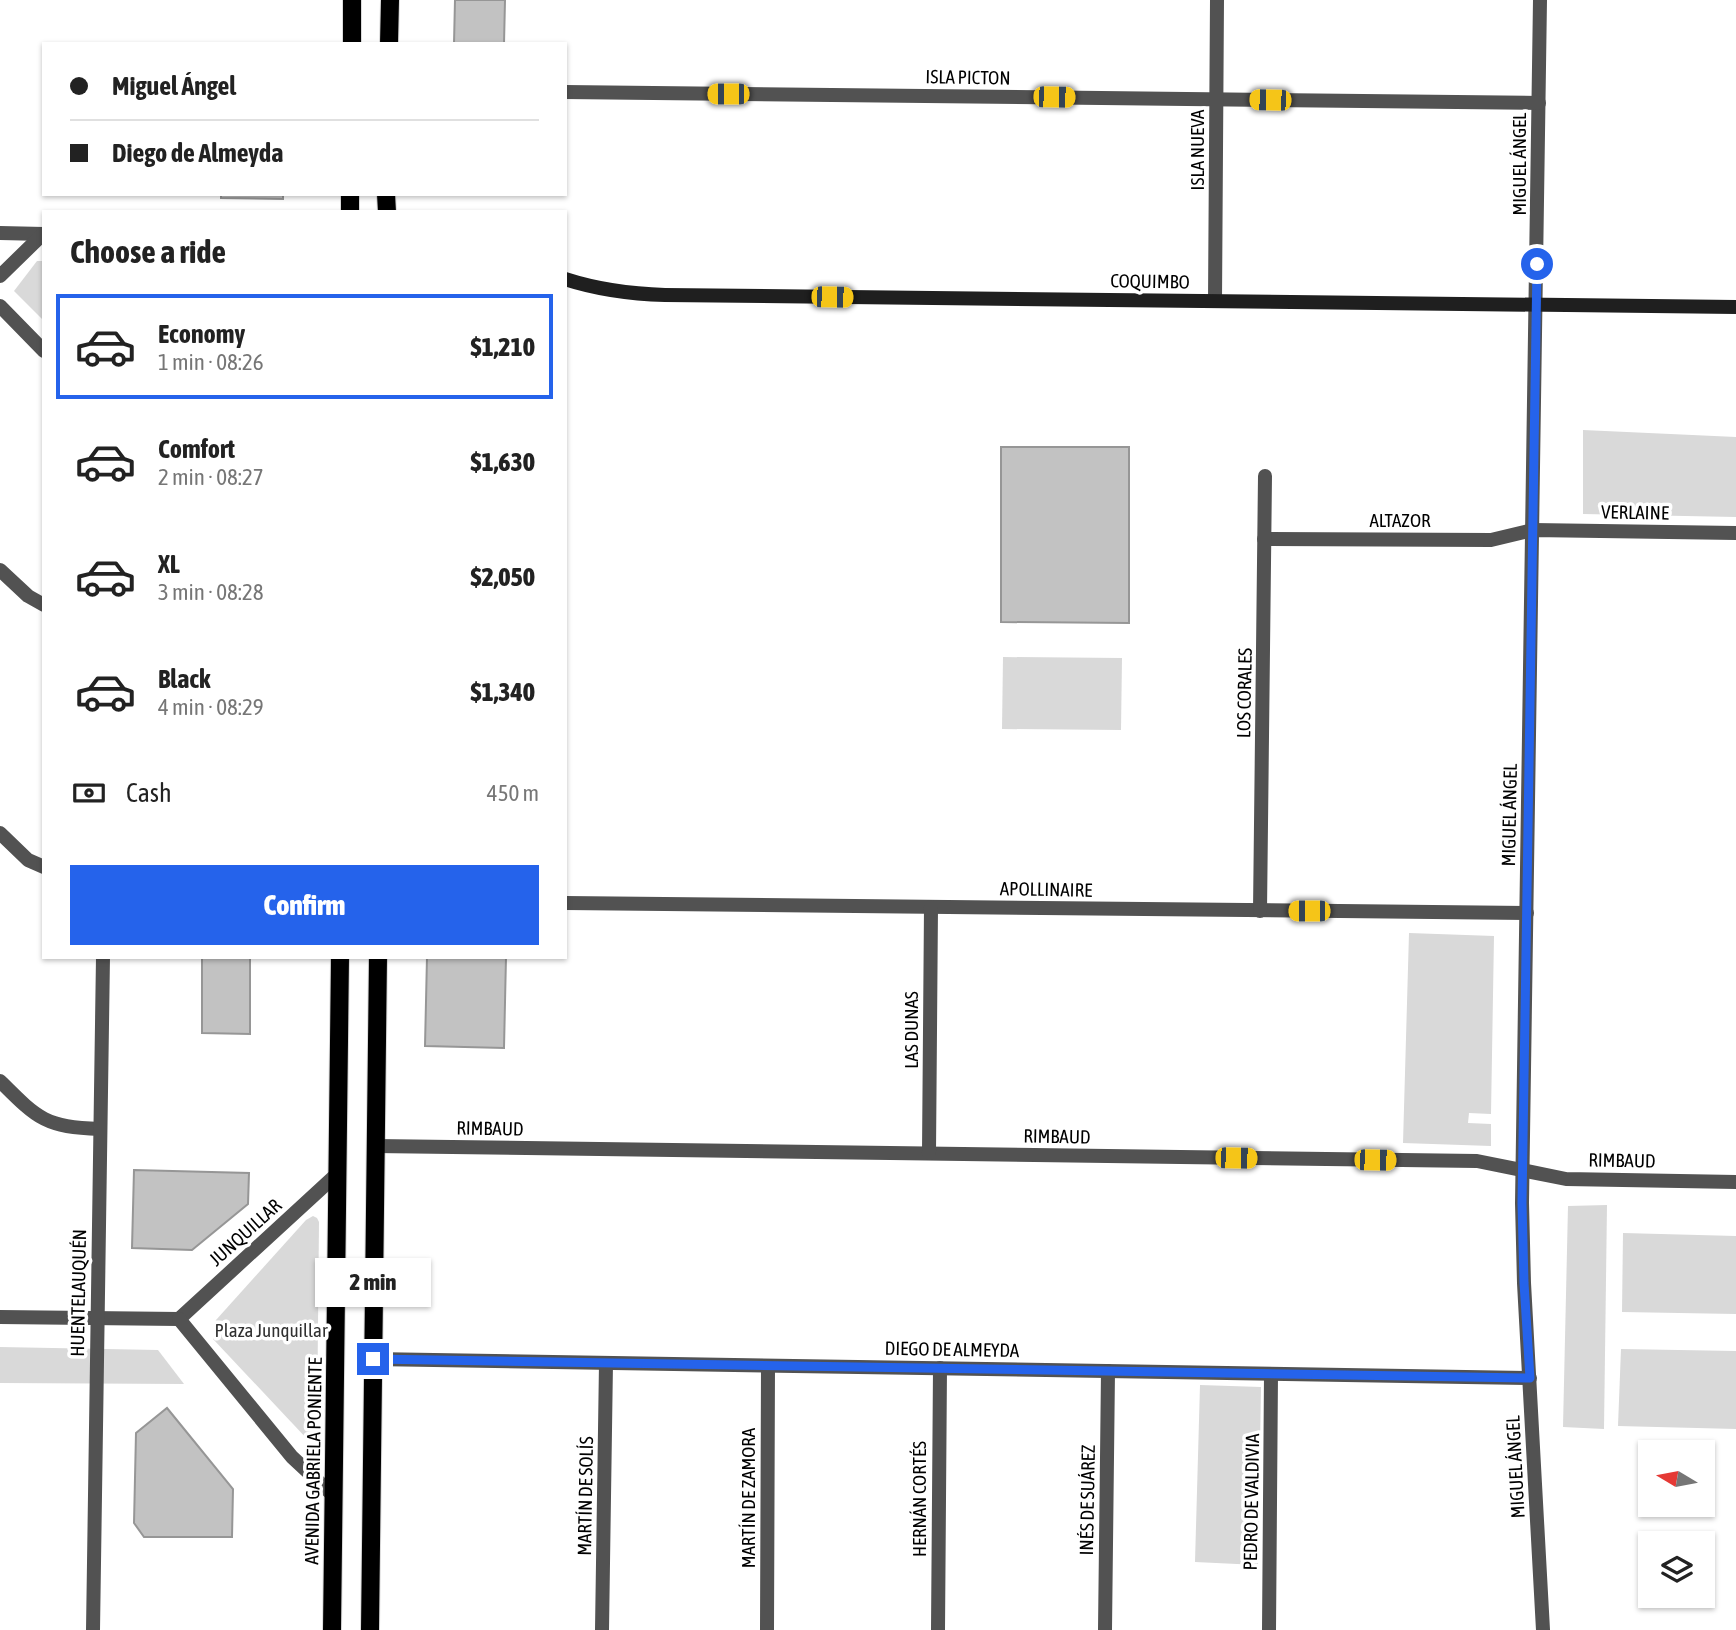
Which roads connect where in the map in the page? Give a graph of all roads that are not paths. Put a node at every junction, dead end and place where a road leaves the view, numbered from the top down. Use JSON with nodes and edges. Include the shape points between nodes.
{"nodes":[{"id":1,"x":352,"y":0,"type":"edge"},
{"id":2,"x":390,"y":0,"type":"edge"},
{"id":3,"x":1217,"y":0,"type":"edge"},
{"id":4,"x":1540,"y":0,"type":"edge"},
{"id":5,"x":352,"y":42,"type":"edge"},
{"id":6,"x":389,"y":42,"type":"edge"},
{"id":7,"x":567,"y":92,"type":"edge"},
{"id":8,"x":1216,"y":99,"type":"junction"},
{"id":9,"x":1539,"y":103,"type":"junction"},
{"id":10,"x":0,"y":233,"type":"edge"},
{"id":11,"x":42,"y":234,"type":"edge"},
{"id":12,"x":42,"y":236,"type":"edge"},
{"id":13,"x":0,"y":276,"type":"edge"},
{"id":14,"x":567,"y":280,"type":"edge"},
{"id":15,"x":1215,"y":301,"type":"junction"},
{"id":16,"x":1536,"y":305,"type":"junction"},
{"id":17,"x":0,"y":306,"type":"edge"},
{"id":18,"x":1736,"y":307,"type":"edge"},
{"id":19,"x":42,"y":349,"type":"edge"},
{"id":20,"x":1265,"y":476,"type":"dead end"},
{"id":21,"x":1533,"y":530,"type":"junction"},
{"id":22,"x":1736,"y":533,"type":"edge"},
{"id":23,"x":1265,"y":539,"type":"junction"},
{"id":24,"x":0,"y":570,"type":"edge"},
{"id":25,"x":42,"y":604,"type":"edge"},
{"id":26,"x":0,"y":833,"type":"edge"},
{"id":27,"x":42,"y":866,"type":"edge"},
{"id":28,"x":567,"y":903,"type":"edge"},
{"id":29,"x":931,"y":907,"type":"junction"},
{"id":30,"x":1260,"y":911,"type":"junction"},
{"id":31,"x":1527,"y":914,"type":"junction"},
{"id":32,"x":103,"y":959,"type":"edge"},
{"id":33,"x":340,"y":959,"type":"edge"},
{"id":34,"x":378,"y":959,"type":"edge"},
{"id":35,"x":0,"y":1081,"type":"edge"},
{"id":36,"x":100,"y":1129,"type":"junction"},
{"id":37,"x":375,"y":1146,"type":"junction"},
{"id":38,"x":929,"y":1153,"type":"junction"},
{"id":39,"x":1523,"y":1170,"type":"junction"},
{"id":40,"x":337,"y":1174,"type":"junction"},
{"id":41,"x":1736,"y":1182,"type":"edge"},
{"id":42,"x":0,"y":1317,"type":"edge"},
{"id":43,"x":97,"y":1318,"type":"junction"},
{"id":44,"x":179,"y":1319,"type":"junction"},
{"id":45,"x":373,"y":1359,"type":"junction"},
{"id":46,"x":607,"y":1363,"type":"junction"},
{"id":47,"x":768,"y":1366,"type":"junction"},
{"id":48,"x":940,"y":1368,"type":"junction"},
{"id":49,"x":1108,"y":1371,"type":"junction"},
{"id":50,"x":1271,"y":1374,"type":"junction"},
{"id":51,"x":1530,"y":1378,"type":"junction"},
{"id":52,"x":334,"y":1496,"type":"junction"},
{"id":53,"x":93,"y":1630,"type":"edge"},
{"id":54,"x":332,"y":1630,"type":"edge"},
{"id":55,"x":370,"y":1630,"type":"edge"},
{"id":56,"x":602,"y":1630,"type":"edge"},
{"id":57,"x":768,"y":1630,"type":"edge"},
{"id":58,"x":938,"y":1630,"type":"edge"},
{"id":59,"x":1105,"y":1630,"type":"edge"},
{"id":60,"x":1269,"y":1630,"type":"edge"},
{"id":61,"x":1543,"y":1630,"type":"edge"}],
"edges":[{"from":1,"to":5,"type":"main road"},
{"from":2,"to":6,"type":"main road"},
{"from":3,"to":8,"type":"street","name":"ISLA NUEVA"},
{"from":4,"to":9,"type":"street","name":"MIGUEL ÁNGEL"},
{"from":7,"to":8,"type":"street","name":"ISLA PICTON"},
{"from":8,"to":9,"type":"street","name":"ISLA PICTON"},
{"from":8,"to":15,"type":"street","name":"ISLA NUEVA"},
{"from":9,"to":16,"type":"street","name":"MIGUEL ÁNGEL"},
{"from":10,"to":11,"type":"street"},
{"from":12,"to":13,"type":"street"},
{"from":14,"to":15,"type":"street","name":"COQUIMBO","via":[[628,294]]},
{"from":15,"to":16,"type":"street","name":"COQUIMBO"},
{"from":16,"to":18,"type":"street","name":"COQUIMBO"},
{"from":16,"to":21,"type":"street","name":"MIGUEL ÁNGEL"},
{"from":17,"to":19,"type":"street"},
{"from":20,"to":23,"type":"street","name":"LOS CORALES"},
{"from":21,"to":22,"type":"street","name":"VERLAINE"},
{"from":21,"to":23,"type":"street","name":"ALTAZOR","via":[[1491,540]]},
{"from":21,"to":31,"type":"street","name":"MIGUEL ÁNGEL"},
{"from":23,"to":30,"type":"street","name":"LOS CORALES"},
{"from":24,"to":25,"type":"street"},
{"from":26,"to":27,"type":"street","via":[[28,860]]},
{"from":28,"to":29,"type":"street","name":"APOLLINAIRE"},
{"from":29,"to":30,"type":"street","name":"APOLLINAIRE"},
{"from":29,"to":38,"type":"street","name":"LAS DUNAS"},
{"from":30,"to":31,"type":"street","name":"APOLLINAIRE"},
{"from":31,"to":39,"type":"street","name":"MIGUEL ÁNGEL"},
{"from":32,"to":36,"type":"street","name":"HUENTELAUQUÉN"},
{"from":33,"to":40,"type":"main road","name":"AVENIDA GABRIELA PONIENTE"},
{"from":34,"to":37,"type":"main road"},
{"from":35,"to":36,"type":"street","via":[[48,1123]]},
{"from":36,"to":43,"type":"street","name":"HUENTELAUQUÉN"},
{"from":37,"to":38,"type":"street","name":"RIMBAUD"},
{"from":37,"to":45,"type":"main road"},
{"from":38,"to":39,"type":"street","name":"RIMBAUD","via":[[1477,1161]]},
{"from":39,"to":41,"type":"street","name":"RIMBAUD","via":[[1566,1179]]},
{"from":39,"to":51,"type":"street","name":"MIGUEL ÁNGEL"},
{"from":40,"to":44,"type":"street","name":"JUNQUILLAR"},
{"from":40,"to":52,"type":"main road","name":"AVENIDA GABRIELA PONIENTE"},
{"from":42,"to":43,"type":"street"},
{"from":43,"to":44,"type":"street"},
{"from":43,"to":53,"type":"street","name":"HUENTELAUQUÉN"},
{"from":44,"to":52,"type":"street","via":[[292,1457]]},
{"from":45,"to":46,"type":"street","name":"DIEGO DE ALMEYDA"},
{"from":45,"to":55,"type":"main road"},
{"from":46,"to":47,"type":"street","name":"DIEGO DE ALMEYDA"},
{"from":46,"to":56,"type":"street","name":"MARTÍN DE SOLÍS"},
{"from":47,"to":48,"type":"street","name":"DIEGO DE ALMEYDA"},
{"from":47,"to":57,"type":"street","name":"MARTÍN DE ZAMORA"},
{"from":48,"to":49,"type":"street","name":"DIEGO DE ALMEYDA"},
{"from":48,"to":58,"type":"street","name":"HERNÁN CORTÉS"},
{"from":49,"to":50,"type":"street","name":"DIEGO DE ALMEYDA"},
{"from":49,"to":59,"type":"street","name":"INÉS DE SUÁREZ"},
{"from":50,"to":51,"type":"street","name":"DIEGO DE ALMEYDA"},
{"from":50,"to":60,"type":"street","name":"PEDRO DE VALDIVIA"},
{"from":51,"to":61,"type":"street","name":"MIGUEL ÁNGEL"},
{"from":52,"to":54,"type":"main road","name":"AVENIDA GABRIELA PONIENTE"}]}
